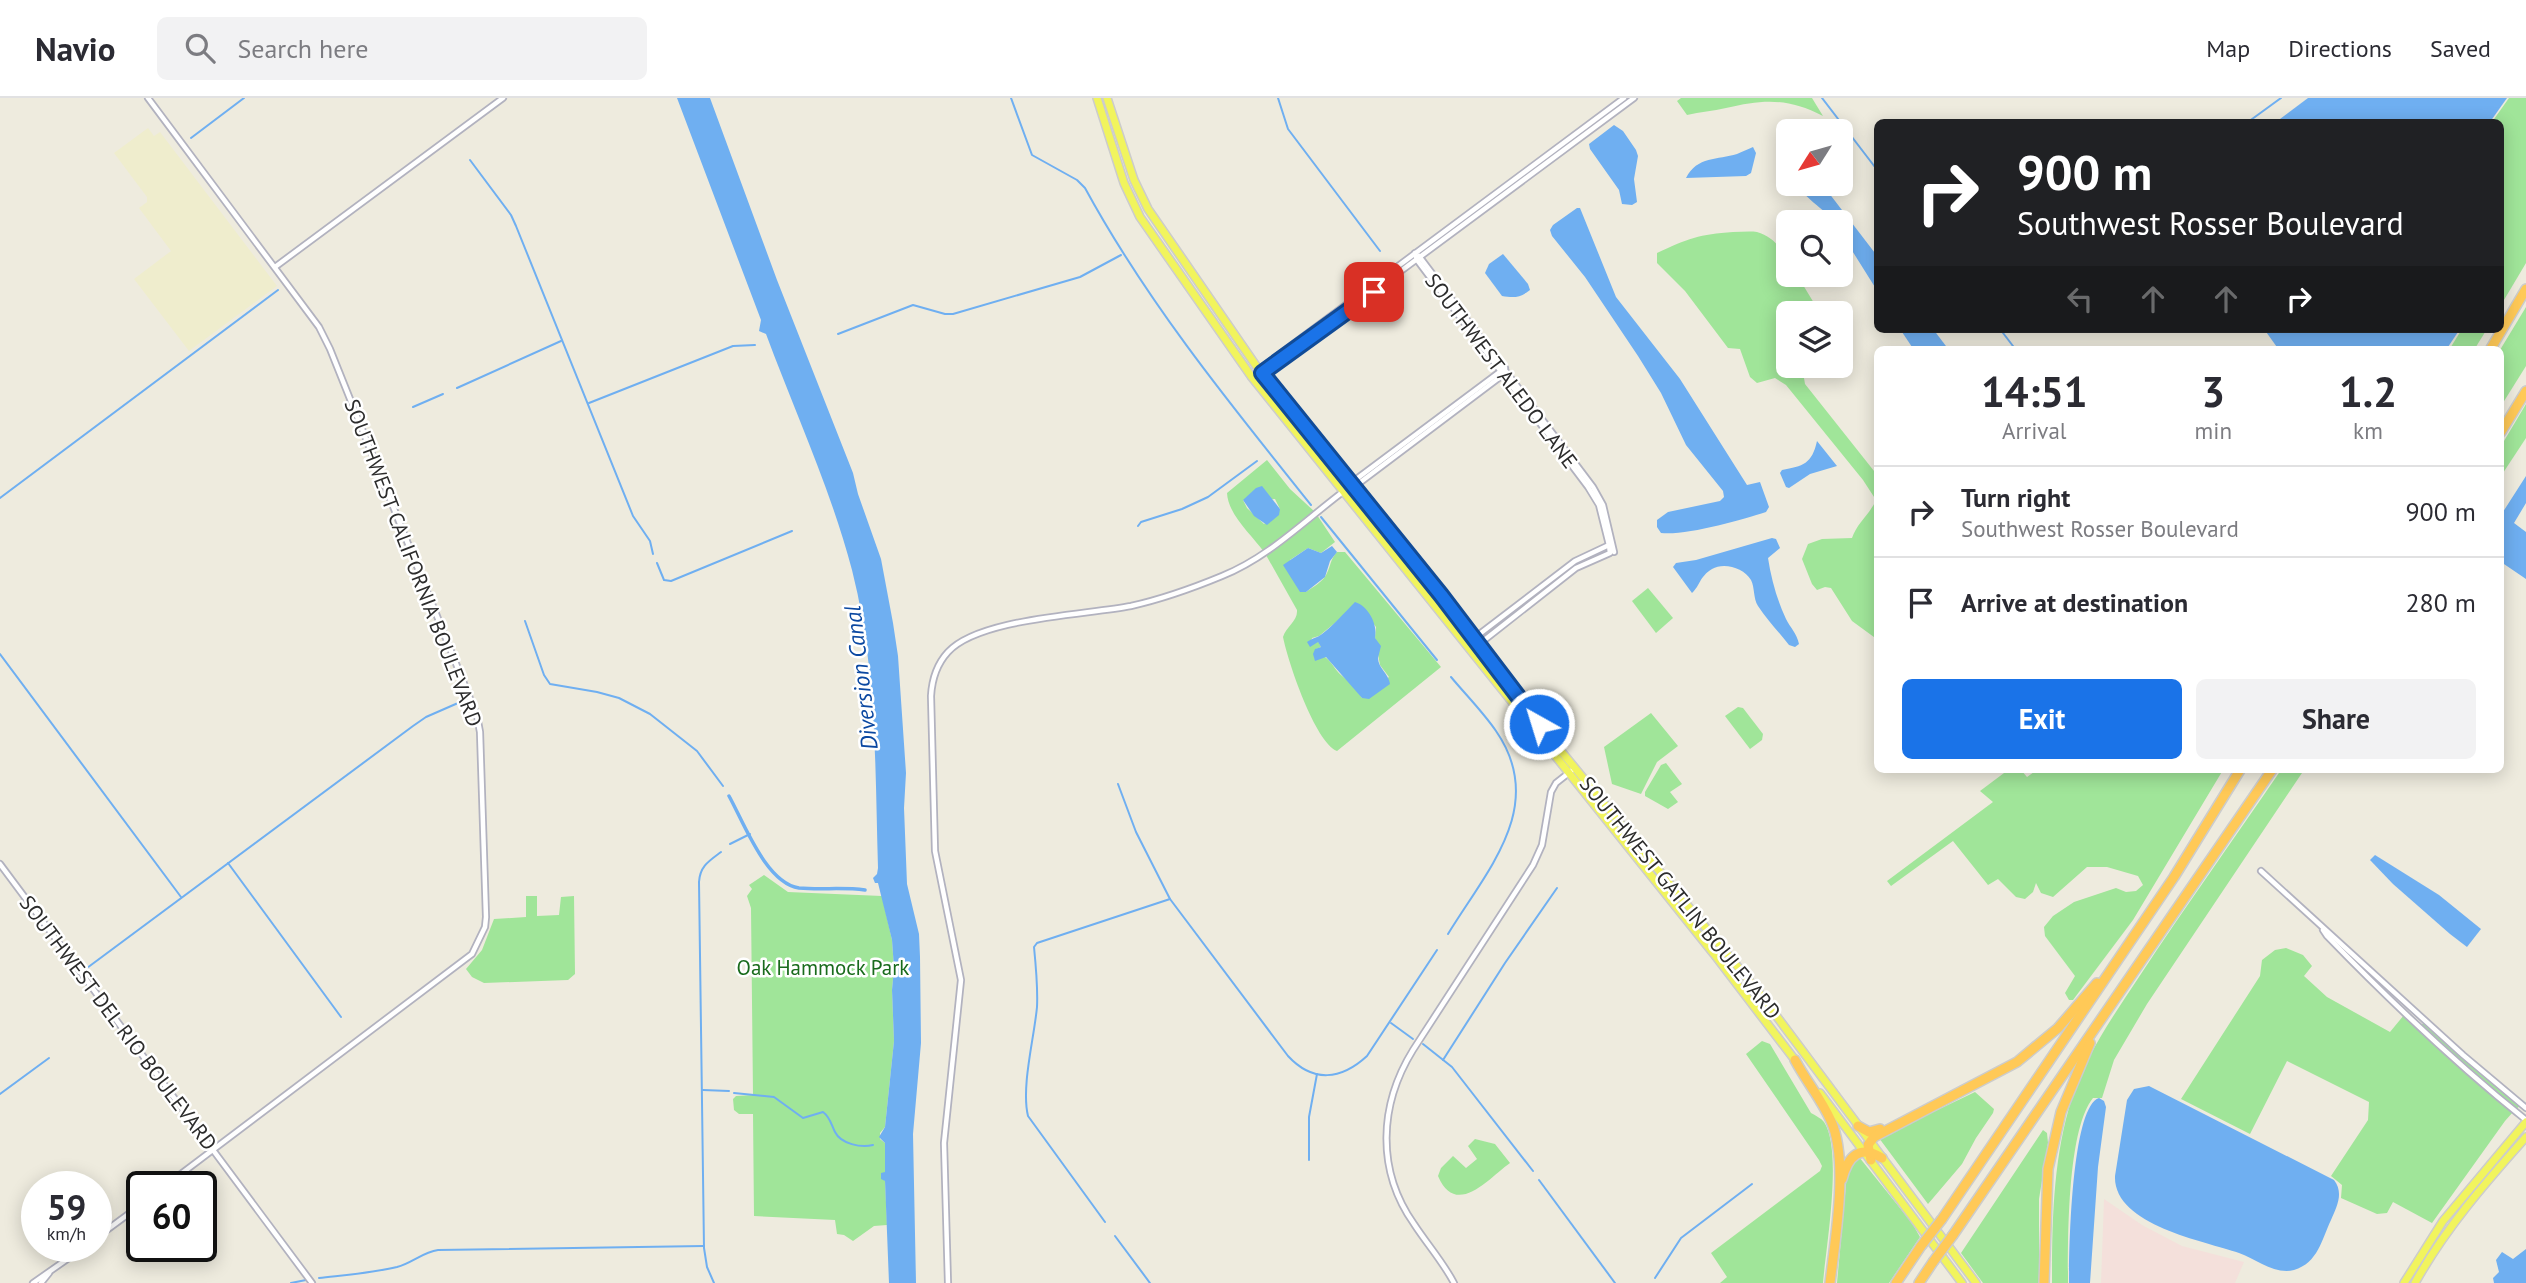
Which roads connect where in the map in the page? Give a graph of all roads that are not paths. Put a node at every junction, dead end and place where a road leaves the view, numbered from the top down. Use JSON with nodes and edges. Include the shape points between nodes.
{"nodes":[{"id":1,"x":148,"y":98,"type":"edge"},
{"id":2,"x":503,"y":98,"type":"edge"},
{"id":3,"x":1097,"y":98,"type":"edge"},
{"id":4,"x":1107,"y":98,"type":"edge"},
{"id":5,"x":1624,"y":98,"type":"edge"},
{"id":6,"x":1634,"y":98,"type":"edge"},
{"id":7,"x":1418,"y":257,"type":"junction"},
{"id":8,"x":275,"y":267,"type":"junction"},
{"id":9,"x":2526,"y":289,"type":"edge"},
{"id":10,"x":2504,"y":326,"type":"edge"},
{"id":11,"x":1504,"y":371,"type":"junction"},
{"id":12,"x":1261,"y":372,"type":"junction"},
{"id":13,"x":1252,"y":378,"type":"junction"},
{"id":14,"x":2526,"y":391,"type":"edge"},
{"id":15,"x":2504,"y":427,"type":"edge"},
{"id":16,"x":1353,"y":485,"type":"junction"},
{"id":17,"x":1344,"y":491,"type":"junction"},
{"id":18,"x":1609,"y":545,"type":"junction"},
{"id":19,"x":1612,"y":552,"type":"junction"},
{"id":20,"x":1475,"y":642,"type":"junction"},
{"id":21,"x":1572,"y":770,"type":"junction"},
{"id":22,"x":2239,"y":773,"type":"edge"},
{"id":23,"x":2270,"y":773,"type":"edge"},
{"id":24,"x":0,"y":864,"type":"edge"},
{"id":25,"x":2261,"y":871,"type":"dead end"},
{"id":26,"x":2323,"y":929,"type":"junction"},
{"id":27,"x":2115,"y":964,"type":"junction"},
{"id":28,"x":2131,"y":975,"type":"junction"},
{"id":29,"x":2424,"y":1020,"type":"junction"},
{"id":30,"x":2419,"y":1027,"type":"junction"},
{"id":31,"x":1795,"y":1060,"type":"junction"},
{"id":32,"x":2526,"y":1108,"type":"edge"},
{"id":33,"x":2526,"y":1121,"type":"edge"},
{"id":34,"x":1858,"y":1126,"type":"junction"},
{"id":35,"x":1889,"y":1128,"type":"junction"},
{"id":36,"x":2526,"y":1137,"type":"edge"},
{"id":37,"x":212,"y":1150,"type":"junction"},
{"id":38,"x":1868,"y":1151,"type":"junction"},
{"id":39,"x":1882,"y":1158,"type":"joint"},
{"id":40,"x":185,"y":1171,"type":"edge"},
{"id":41,"x":1839,"y":1191,"type":"junction"},
{"id":42,"x":64,"y":1262,"type":"edge"},
{"id":43,"x":50,"y":1272,"type":"junction"},
{"id":44,"x":33,"y":1283,"type":"edge"},
{"id":45,"x":41,"y":1283,"type":"edge"},
{"id":46,"x":312,"y":1283,"type":"edge"},
{"id":47,"x":947,"y":1283,"type":"edge"},
{"id":48,"x":1454,"y":1283,"type":"edge"},
{"id":49,"x":1830,"y":1283,"type":"edge"},
{"id":50,"x":1896,"y":1283,"type":"edge"},
{"id":51,"x":1919,"y":1283,"type":"edge"},
{"id":52,"x":1962,"y":1283,"type":"edge"},
{"id":53,"x":1976,"y":1283,"type":"edge"},
{"id":54,"x":2044,"y":1283,"type":"edge"},
{"id":55,"x":2404,"y":1283,"type":"edge"},
{"id":56,"x":2414,"y":1283,"type":"edge"}],
"edges":[{"from":1,"to":8,"type":"street","name":"SOUTHWEST CALIFORNIA BOULEVARD"},
{"from":2,"to":8,"type":"street"},
{"from":3,"to":13,"type":"main road","name":"SOUTHWEST GATLIN BOULEVARD","via":[[1140,217]]},
{"from":4,"to":12,"type":"main road","name":"SOUTHWEST GATLIN BOULEVARD","via":[[1148,209]]},
{"from":5,"to":7,"type":"street"},
{"from":6,"to":7,"type":"street"},
{"from":7,"to":11,"type":"street","name":"SOUTHWEST ALEDO LANE"},
{"from":7,"to":12,"type":"street"},
{"from":8,"to":37,"type":"street","name":"SOUTHWEST CALIFORNIA BOULEVARD","via":[[330,349],[477,716],[486,917],[472,954]]},
{"from":9,"to":10,"type":"highway"},
{"from":11,"to":16,"type":"street"},
{"from":11,"to":18,"type":"street","name":"SOUTHWEST ALEDO LANE","via":[[1595,498]]},
{"from":11,"to":19,"type":"street","name":"SOUTHWEST ALEDO LANE","via":[[1594,487],[1606,513]]},
{"from":12,"to":13,"type":"street"},
{"from":12,"to":16,"type":"main road","name":"SOUTHWEST GATLIN BOULEVARD"},
{"from":13,"to":17,"type":"main road","name":"SOUTHWEST GATLIN BOULEVARD"},
{"from":14,"to":15,"type":"highway"},
{"from":16,"to":17,"type":"street"},
{"from":16,"to":20,"type":"main road","name":"SOUTHWEST GATLIN BOULEVARD"},
{"from":17,"to":21,"type":"main road","name":"SOUTHWEST GATLIN BOULEVARD"},
{"from":17,"to":47,"type":"street","via":[[1261,556],[1225,575],[1140,604],[1009,625],[958,643],[938,666],[931,696],[935,850],[961,981],[944,1143]]},
{"from":18,"to":19,"type":"street","name":"SOUTHWEST ALEDO LANE"},
{"from":18,"to":20,"type":"street","via":[[1575,561]]},
{"from":19,"to":20,"type":"street","via":[[1576,568]]},
{"from":20,"to":21,"type":"main road","name":"SOUTHWEST GATLIN BOULEVARD"},
{"from":21,"to":31,"type":"main road","name":"SOUTHWEST GATLIN BOULEVARD"},
{"from":21,"to":34,"type":"main road","name":"SOUTHWEST GATLIN BOULEVARD","via":[[1764,999]]},
{"from":21,"to":48,"type":"street","via":[[1551,792],[1542,848],[1533,865],[1408,1058],[1389,1105],[1386,1155],[1395,1190]]},
{"from":22,"to":27,"type":"highway"},
{"from":23,"to":28,"type":"highway"},
{"from":24,"to":37,"type":"street","name":"SOUTHWEST DEL RIO BOULEVARD"},
{"from":25,"to":26,"type":"street"},
{"from":26,"to":29,"type":"street"},
{"from":26,"to":30,"type":"street"},
{"from":27,"to":35,"type":"highway","via":[[2058,1028],[2017,1062]]},
{"from":27,"to":50,"type":"highway","bridge":true},
{"from":28,"to":51,"type":"highway","bridge":true},
{"from":28,"to":54,"type":"highway","via":[[2090,1043],[2061,1112],[2046,1189]]},
{"from":29,"to":30,"type":"street"},
{"from":29,"to":32,"type":"street"},
{"from":30,"to":33,"type":"street"},
{"from":31,"to":38,"type":"main road","name":"SOUTHWEST GATLIN BOULEVARD"},
{"from":31,"to":41,"type":"highway","via":[[1835,1133]]},
{"from":33,"to":55,"type":"main road","via":[[2443,1221]]},
{"from":34,"to":35,"type":"highway","via":[[1872,1132]]},
{"from":34,"to":38,"type":"main road","name":"SOUTHWEST GATLIN BOULEVARD"},
{"from":35,"to":38,"type":"highway"},
{"from":36,"to":56,"type":"main road","via":[[2474,1195]]},
{"from":37,"to":40,"type":"street","name":"SOUTHWEST CALIFORNIA BOULEVARD"},
{"from":37,"to":46,"type":"street","name":"SOUTHWEST DEL RIO BOULEVARD"},
{"from":38,"to":39,"type":"highway"},
{"from":38,"to":41,"type":"highway","via":[[1852,1158]]},
{"from":38,"to":52,"type":"main road","name":"SOUTHWEST GATLIN BOULEVARD"},
{"from":39,"to":53,"type":"main road"},
{"from":41,"to":49,"type":"highway"},
{"from":42,"to":43,"type":"street"},
{"from":43,"to":44,"type":"street"},
{"from":43,"to":45,"type":"street"}]}
